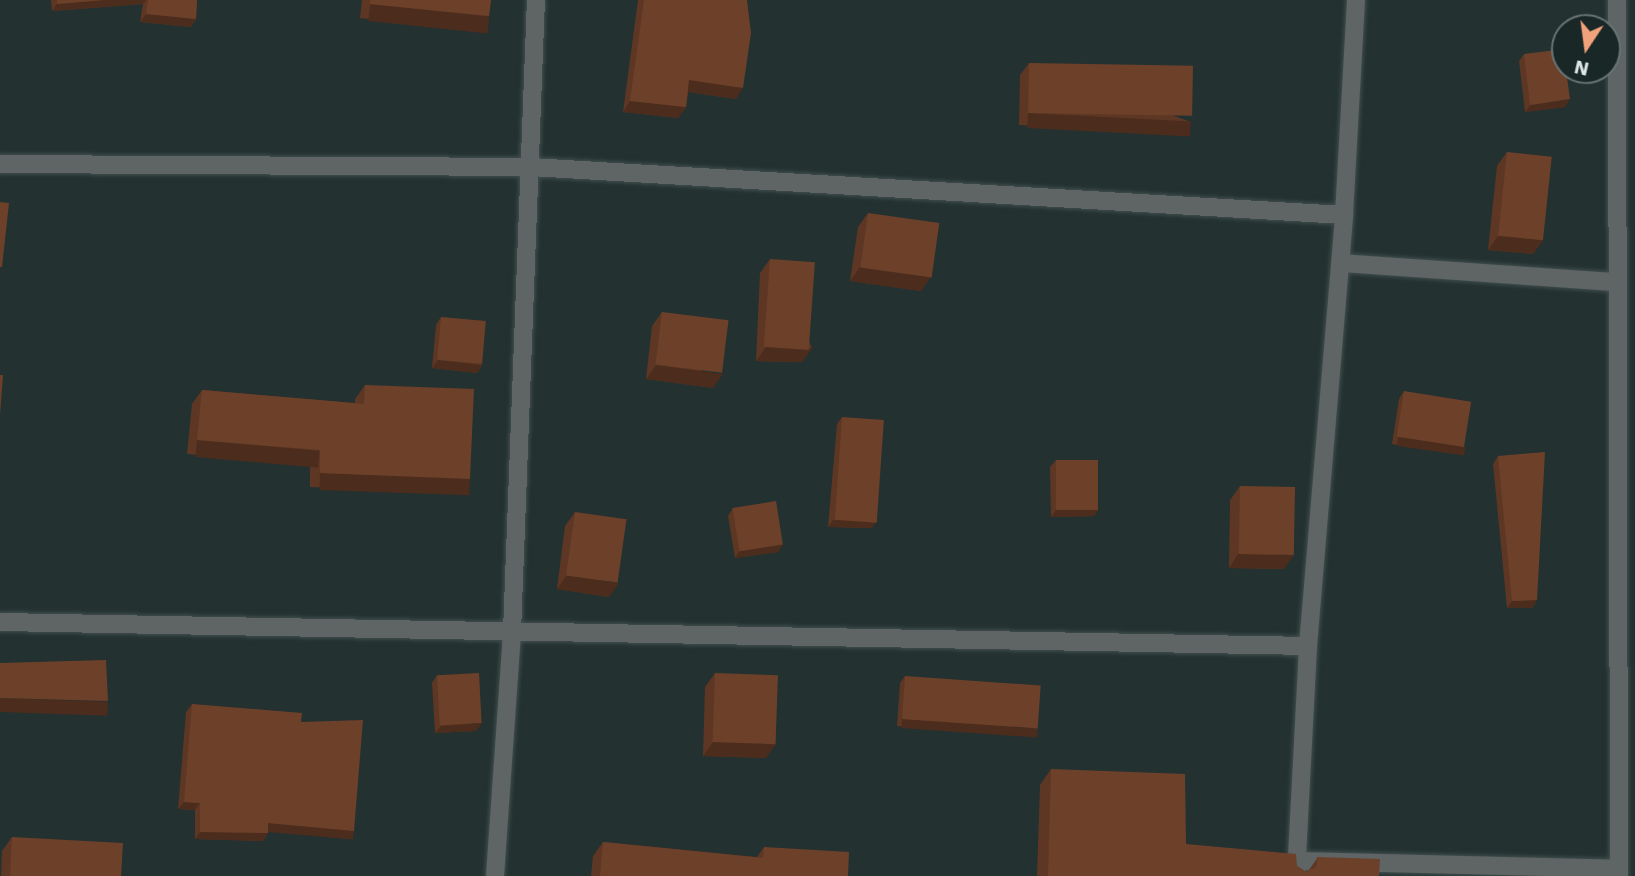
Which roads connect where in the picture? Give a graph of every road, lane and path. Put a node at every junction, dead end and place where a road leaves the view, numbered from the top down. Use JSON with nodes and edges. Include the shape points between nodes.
{"nodes":[{"id":1,"x":536,"y":0,"type":"edge"},
{"id":2,"x":1356,"y":0,"type":"edge"},
{"id":3,"x":1617,"y":0,"type":"edge"},
{"id":4,"x":0,"y":164,"type":"edge"},
{"id":5,"x":531,"y":167,"type":"junction"},
{"id":6,"x":1344,"y":215,"type":"junction"},
{"id":7,"x":1340,"y":263,"type":"junction"},
{"id":8,"x":1615,"y":282,"type":"junction"},
{"id":9,"x":1628,"y":435,"type":"edge"},
{"id":10,"x":0,"y":622,"type":"edge"},
{"id":11,"x":512,"y":632,"type":"junction"},
{"id":12,"x":1308,"y":646,"type":"junction"},
{"id":13,"x":1297,"y":869,"type":"edge"},
{"id":14,"x":1619,"y":873,"type":"edge"},
{"id":15,"x":495,"y":876,"type":"edge"}],
"edges":[{"from":1,"to":5,"type":"street"},
{"from":2,"to":6,"type":"street"},
{"from":3,"to":8,"type":"street"},
{"from":4,"to":5,"type":"street"},
{"from":5,"to":6,"type":"street"},
{"from":5,"to":11,"type":"street"},
{"from":6,"to":7,"type":"street"},
{"from":7,"to":8,"type":"street"},
{"from":7,"to":12,"type":"street"},
{"from":8,"to":9,"type":"street"},
{"from":9,"to":14,"type":"street"},
{"from":10,"to":11,"type":"street"},
{"from":11,"to":12,"type":"street"},
{"from":11,"to":15,"type":"street"},
{"from":12,"to":13,"type":"street"},
{"from":13,"to":14,"type":"street"}]}
